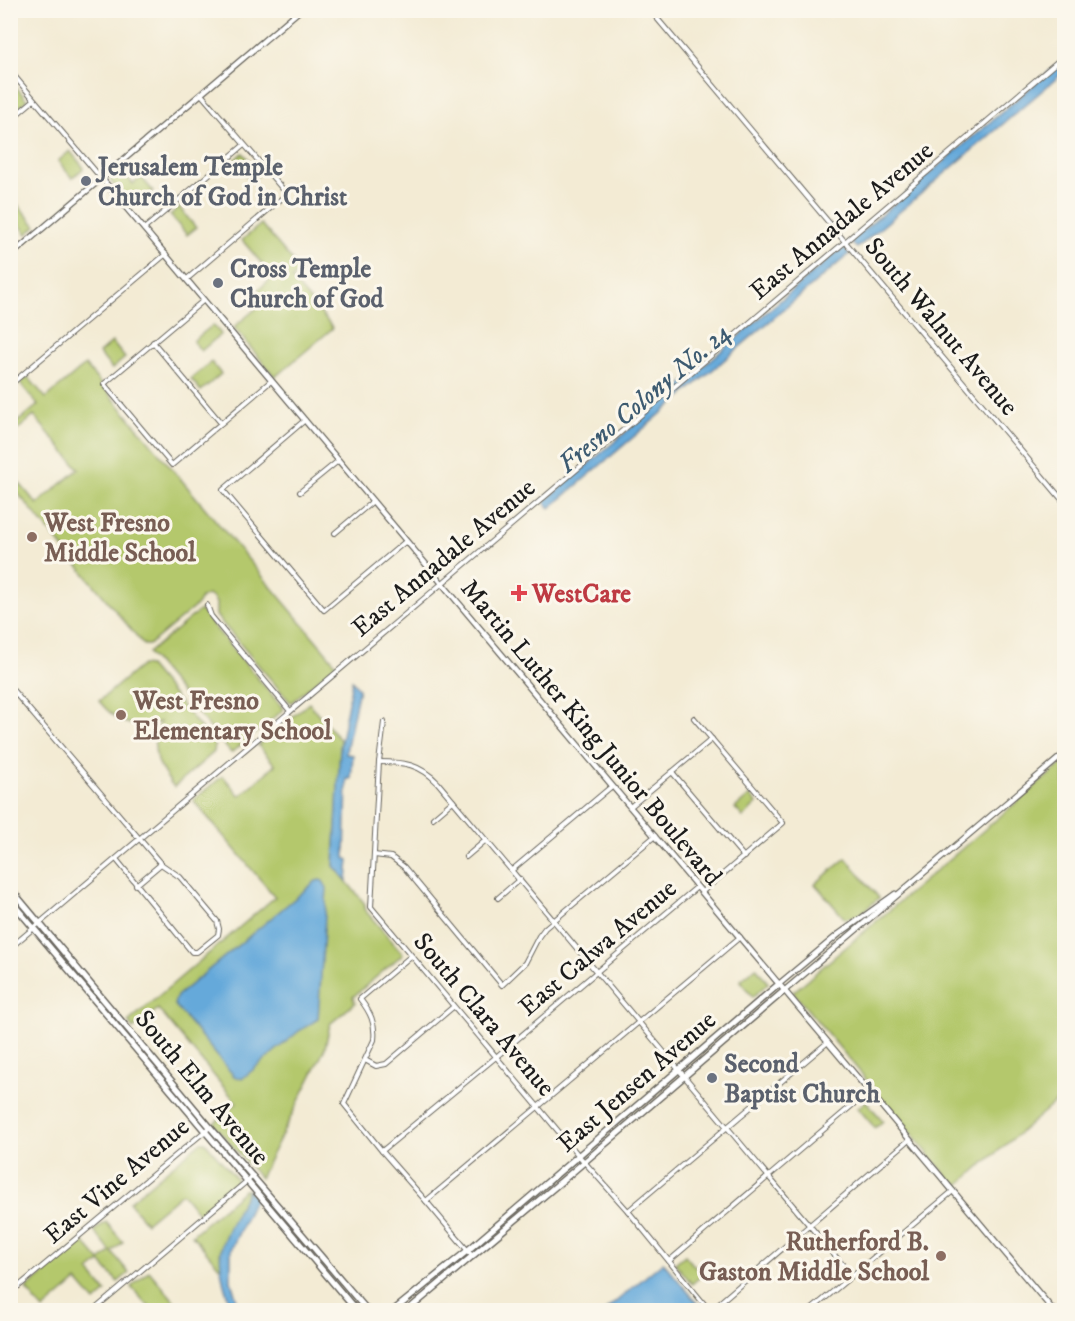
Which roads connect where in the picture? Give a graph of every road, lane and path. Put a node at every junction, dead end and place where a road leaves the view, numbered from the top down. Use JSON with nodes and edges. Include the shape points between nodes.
{"nodes":[{"id":1,"x":300,"y":10,"type":"edge"},
{"id":2,"x":650,"y":10,"type":"edge"},
{"id":3,"x":1065,"y":56,"type":"edge"},
{"id":4,"x":10,"y":70,"type":"edge"},
{"id":5,"x":201,"y":94,"type":"junction"},
{"id":6,"x":34,"y":100,"type":"junction"},
{"id":7,"x":10,"y":120,"type":"edge"},
{"id":8,"x":244,"y":145,"type":"junction"},
{"id":9,"x":102,"y":179,"type":"junction"},
{"id":10,"x":144,"y":229,"type":"junction"},
{"id":11,"x":845,"y":242,"type":"junction"},
{"id":12,"x":166,"y":254,"type":"junction"},
{"id":13,"x":10,"y":256,"type":"edge"},
{"id":14,"x":187,"y":279,"type":"junction"},
{"id":15,"x":205,"y":300,"type":"junction"},
{"id":16,"x":153,"y":342,"type":"junction"},
{"id":17,"x":272,"y":381,"type":"junction"},
{"id":18,"x":10,"y":385,"type":"edge"},
{"id":19,"x":305,"y":420,"type":"junction"},
{"id":20,"x":221,"y":423,"type":"junction"},
{"id":21,"x":339,"y":461,"type":"junction"},
{"id":22,"x":300,"y":492,"type":"dead end"},
{"id":23,"x":373,"y":501,"type":"junction"},
{"id":24,"x":1065,"y":502,"type":"edge"},
{"id":25,"x":335,"y":533,"type":"dead end"},
{"id":26,"x":406,"y":541,"type":"junction"},
{"id":27,"x":442,"y":584,"type":"junction"},
{"id":28,"x":207,"y":605,"type":"dead end"},
{"id":29,"x":10,"y":687,"type":"edge"},
{"id":30,"x":290,"y":711,"type":"junction"},
{"id":31,"x":694,"y":718,"type":"dead end"},
{"id":32,"x":384,"y":722,"type":"dead end"},
{"id":33,"x":712,"y":739,"type":"junction"},
{"id":34,"x":1065,"y":754,"type":"edge"},
{"id":35,"x":379,"y":762,"type":"junction"},
{"id":36,"x":672,"y":772,"type":"junction"},
{"id":37,"x":612,"y":786,"type":"junction"},
{"id":38,"x":453,"y":801,"type":"junction"},
{"id":39,"x":630,"y":807,"type":"junction"},
{"id":40,"x":433,"y":818,"type":"dead end"},
{"id":41,"x":655,"y":836,"type":"junction"},
{"id":42,"x":140,"y":839,"type":"junction"},
{"id":43,"x":486,"y":840,"type":"junction"},
{"id":44,"x":374,"y":855,"type":"junction"},
{"id":45,"x":466,"y":857,"type":"dead end"},
{"id":46,"x":744,"y":857,"type":"junction"},
{"id":47,"x":116,"y":859,"type":"junction"},
{"id":48,"x":160,"y":864,"type":"junction"},
{"id":49,"x":512,"y":870,"type":"junction"},
{"id":50,"x":520,"y":879,"type":"junction"},
{"id":51,"x":135,"y":885,"type":"junction"},
{"id":52,"x":698,"y":887,"type":"junction"},
{"id":53,"x":907,"y":887,"type":"junction"},
{"id":54,"x":10,"y":888,"type":"edge"},
{"id":55,"x":702,"y":892,"type":"junction"},
{"id":56,"x":498,"y":898,"type":"dead end"},
{"id":57,"x":10,"y":900,"type":"edge"},
{"id":58,"x":555,"y":921,"type":"junction"},
{"id":59,"x":40,"y":924,"type":"junction"},
{"id":60,"x":34,"y":928,"type":"junction"},
{"id":61,"x":740,"y":937,"type":"junction"},
{"id":62,"x":10,"y":948,"type":"edge"},
{"id":63,"x":411,"y":956,"type":"junction"},
{"id":64,"x":598,"y":972,"type":"junction"},
{"id":65,"x":779,"y":984,"type":"junction"},
{"id":66,"x":784,"y":991,"type":"junction"},
{"id":67,"x":453,"y":1007,"type":"junction"},
{"id":68,"x":639,"y":1022,"type":"junction"},
{"id":69,"x":828,"y":1042,"type":"junction"},
{"id":70,"x":496,"y":1057,"type":"junction"},
{"id":71,"x":365,"y":1060,"type":"junction"},
{"id":72,"x":679,"y":1069,"type":"junction"},
{"id":73,"x":684,"y":1075,"type":"junction"},
{"id":74,"x":869,"y":1091,"type":"junction"},
{"id":75,"x":538,"y":1106,"type":"junction"},
{"id":76,"x":210,"y":1126,"type":"junction"},
{"id":77,"x":728,"y":1127,"type":"junction"},
{"id":78,"x":204,"y":1131,"type":"junction"},
{"id":79,"x":909,"y":1140,"type":"junction"},
{"id":80,"x":382,"y":1151,"type":"junction"},
{"id":81,"x":579,"y":1156,"type":"junction"},
{"id":82,"x":584,"y":1162,"type":"junction"},
{"id":83,"x":253,"y":1176,"type":"junction"},
{"id":84,"x":769,"y":1176,"type":"junction"},
{"id":85,"x":248,"y":1181,"type":"junction"},
{"id":86,"x":952,"y":1191,"type":"junction"},
{"id":87,"x":426,"y":1200,"type":"junction"},
{"id":88,"x":627,"y":1211,"type":"junction"},
{"id":89,"x":810,"y":1225,"type":"junction"},
{"id":90,"x":467,"y":1251,"type":"junction"},
{"id":91,"x":473,"y":1257,"type":"junction"},
{"id":92,"x":669,"y":1261,"type":"junction"},
{"id":93,"x":852,"y":1276,"type":"junction"},
{"id":94,"x":19,"y":1286,"type":"dead end"},
{"id":95,"x":94,"y":1311,"type":"edge"},
{"id":96,"x":356,"y":1311,"type":"edge"},
{"id":97,"x":367,"y":1311,"type":"edge"},
{"id":98,"x":394,"y":1311,"type":"edge"},
{"id":99,"x":408,"y":1311,"type":"edge"},
{"id":100,"x":710,"y":1311,"type":"edge"},
{"id":101,"x":811,"y":1311,"type":"edge"},
{"id":102,"x":1053,"y":1311,"type":"edge"}],
"edges":[{"from":1,"to":5,"type":"street"},
{"from":2,"to":11,"type":"street","name":"South Walnut Avenue"},
{"from":3,"to":11,"type":"street","name":"East Annadale Avenue"},
{"from":4,"to":6,"type":"street"},
{"from":5,"to":8,"type":"street"},
{"from":5,"to":9,"type":"street"},
{"from":6,"to":7,"type":"street"},
{"from":6,"to":9,"type":"street"},
{"from":8,"to":10,"type":"street"},
{"from":8,"to":14,"type":"street","via":[[287,195]]},
{"from":9,"to":10,"type":"street","name":"Martin Luther King Junior Boulevard"},
{"from":9,"to":13,"type":"street"},
{"from":10,"to":12,"type":"street","name":"Martin Luther King Junior Boulevard"},
{"from":11,"to":24,"type":"street","name":"South Walnut Avenue"},
{"from":11,"to":27,"type":"street","name":"East Annadale Avenue"},
{"from":12,"to":14,"type":"street","name":"Martin Luther King Junior Boulevard"},
{"from":12,"to":18,"type":"street"},
{"from":14,"to":15,"type":"street","name":"Martin Luther King Junior Boulevard"},
{"from":15,"to":16,"type":"street"},
{"from":15,"to":17,"type":"street","name":"Martin Luther King Junior Boulevard"},
{"from":16,"to":20,"type":"street"},
{"from":16,"to":20,"type":"street","via":[[104,384],[172,465]]},
{"from":17,"to":19,"type":"street","name":"Martin Luther King Junior Boulevard"},
{"from":17,"to":20,"type":"street"},
{"from":19,"to":21,"type":"street","name":"Martin Luther King Junior Boulevard"},
{"from":19,"to":26,"type":"street","via":[[223,490],[324,610]]},
{"from":21,"to":22,"type":"street"},
{"from":21,"to":23,"type":"street","name":"Martin Luther King Junior Boulevard"},
{"from":23,"to":25,"type":"street"},
{"from":23,"to":26,"type":"street","name":"Martin Luther King Junior Boulevard"},
{"from":26,"to":27,"type":"street","name":"Martin Luther King Junior Boulevard"},
{"from":27,"to":30,"type":"street","name":"East Annadale Avenue"},
{"from":27,"to":37,"type":"street","name":"Martin Luther King Junior Boulevard"},
{"from":28,"to":30,"type":"street","via":[[211,616]]},
{"from":29,"to":42,"type":"street"},
{"from":30,"to":42,"type":"street","name":"East Annadale Avenue"},
{"from":31,"to":33,"type":"street"},
{"from":32,"to":35,"type":"street"},
{"from":33,"to":36,"type":"street"},
{"from":33,"to":46,"type":"street","name":"East Calwa Avenue","via":[[783,823]]},
{"from":34,"to":53,"type":"street","name":"East Jensen Avenue"},
{"from":35,"to":38,"type":"street","via":[[417,766]]},
{"from":35,"to":44,"type":"street"},
{"from":36,"to":39,"type":"street"},
{"from":36,"to":46,"type":"street"},
{"from":37,"to":39,"type":"street","name":"Martin Luther King Junior Boulevard"},
{"from":37,"to":49,"type":"street"},
{"from":38,"to":40,"type":"street"},
{"from":38,"to":43,"type":"street"},
{"from":39,"to":41,"type":"street","name":"Martin Luther King Junior Boulevard"},
{"from":41,"to":52,"type":"street","name":"Martin Luther King Junior Boulevard"},
{"from":41,"to":58,"type":"street"},
{"from":42,"to":47,"type":"street","name":"East Annadale Avenue"},
{"from":42,"to":48,"type":"street"},
{"from":43,"to":45,"type":"street"},
{"from":43,"to":49,"type":"street"},
{"from":44,"to":58,"type":"street","via":[[391,857],[404,867],[502,985],[525,963],[539,936]]},
{"from":44,"to":63,"type":"street","name":"South Clara Avenue","via":[[371,907]]},
{"from":46,"to":55,"type":"street","name":"East Calwa Avenue"},
{"from":47,"to":51,"type":"street"},
{"from":47,"to":59,"type":"street","name":"East Annadale Avenue"},
{"from":48,"to":51,"type":"street"},
{"from":48,"to":51,"type":"street","via":[[182,879],[217,921],[218,935],[192,952]]},
{"from":49,"to":50,"type":"street"},
{"from":50,"to":56,"type":"street"},
{"from":50,"to":58,"type":"street"},
{"from":52,"to":55,"type":"street","name":"Martin Luther King Junior Boulevard"},
{"from":52,"to":64,"type":"street","name":"East Calwa Avenue"},
{"from":53,"to":65,"type":"street","name":"East Jensen Avenue","via":[[839,934]]},
{"from":53,"to":66,"type":"street","name":"East Jensen Avenue"},
{"from":54,"to":59,"type":"main road","name":"South Elm Avenue"},
{"from":55,"to":61,"type":"street","name":"Martin Luther King Junior Boulevard"},
{"from":57,"to":60,"type":"main road","name":"South Elm Avenue"},
{"from":58,"to":64,"type":"street"},
{"from":59,"to":60,"type":"street","name":"East Annadale Avenue"},
{"from":59,"to":76,"type":"main road","name":"South Elm Avenue"},
{"from":60,"to":62,"type":"street","name":"East Annadale Avenue"},
{"from":60,"to":78,"type":"main road","name":"South Elm Avenue"},
{"from":61,"to":65,"type":"street","name":"Martin Luther King Junior Boulevard"},
{"from":61,"to":68,"type":"street"},
{"from":63,"to":67,"type":"street","name":"South Clara Avenue"},
{"from":63,"to":71,"type":"street","via":[[360,999],[374,1027],[374,1040]]},
{"from":64,"to":68,"type":"street"},
{"from":64,"to":70,"type":"street","name":"East Calwa Avenue"},
{"from":65,"to":66,"type":"street","name":"Martin Luther King Junior Boulevard"},
{"from":65,"to":72,"type":"main road","name":"East Jensen Avenue"},
{"from":66,"to":69,"type":"street","name":"Martin Luther King Junior Boulevard"},
{"from":66,"to":73,"type":"main road","name":"East Jensen Avenue"},
{"from":67,"to":70,"type":"street","name":"South Clara Avenue"},
{"from":67,"to":71,"type":"street","via":[[386,1064],[376,1066]]},
{"from":68,"to":72,"type":"street"},
{"from":68,"to":75,"type":"street"},
{"from":69,"to":74,"type":"street","name":"Martin Luther King Junior Boulevard"},
{"from":69,"to":77,"type":"street"},
{"from":70,"to":75,"type":"street","name":"South Clara Avenue"},
{"from":70,"to":80,"type":"street","name":"East Calwa Avenue"},
{"from":71,"to":80,"type":"street","via":[[344,1104]]},
{"from":72,"to":73,"type":"street"},
{"from":72,"to":81,"type":"main road","name":"East Jensen Avenue"},
{"from":73,"to":77,"type":"street"},
{"from":73,"to":82,"type":"main road","name":"East Jensen Avenue"},
{"from":74,"to":79,"type":"street","name":"Martin Luther King Junior Boulevard"},
{"from":74,"to":84,"type":"street"},
{"from":75,"to":81,"type":"street","name":"South Clara Avenue"},
{"from":75,"to":87,"type":"street"},
{"from":76,"to":78,"type":"street","name":"East Vine Avenue"},
{"from":76,"to":83,"type":"main road","name":"South Elm Avenue"},
{"from":77,"to":84,"type":"street"},
{"from":77,"to":88,"type":"street"},
{"from":78,"to":85,"type":"main road","name":"South Elm Avenue"},
{"from":78,"to":94,"type":"street","name":"East Vine Avenue"},
{"from":79,"to":86,"type":"street","name":"Martin Luther King Junior Boulevard"},
{"from":79,"to":89,"type":"street"},
{"from":80,"to":87,"type":"street"},
{"from":81,"to":82,"type":"street","name":"South Clara Avenue"},
{"from":81,"to":90,"type":"main road","name":"East Jensen Avenue"},
{"from":82,"to":88,"type":"street","name":"South Clara Avenue"},
{"from":82,"to":91,"type":"main road","name":"East Jensen Avenue"},
{"from":83,"to":85,"type":"street"},
{"from":83,"to":97,"type":"main road","name":"South Elm Avenue"},
{"from":84,"to":89,"type":"street"},
{"from":84,"to":92,"type":"street"},
{"from":85,"to":95,"type":"street"},
{"from":85,"to":96,"type":"main road","name":"South Elm Avenue"},
{"from":86,"to":93,"type":"street"},
{"from":86,"to":102,"type":"street","name":"Martin Luther King Junior Boulevard"},
{"from":87,"to":90,"type":"street"},
{"from":88,"to":92,"type":"street","name":"South Clara Avenue"},
{"from":89,"to":93,"type":"street"},
{"from":89,"to":100,"type":"street"},
{"from":90,"to":91,"type":"street"},
{"from":90,"to":98,"type":"main road","name":"East Jensen Avenue"},
{"from":91,"to":99,"type":"main road","name":"East Jensen Avenue"},
{"from":92,"to":100,"type":"street","name":"South Clara Avenue"},
{"from":93,"to":101,"type":"street"}]}
